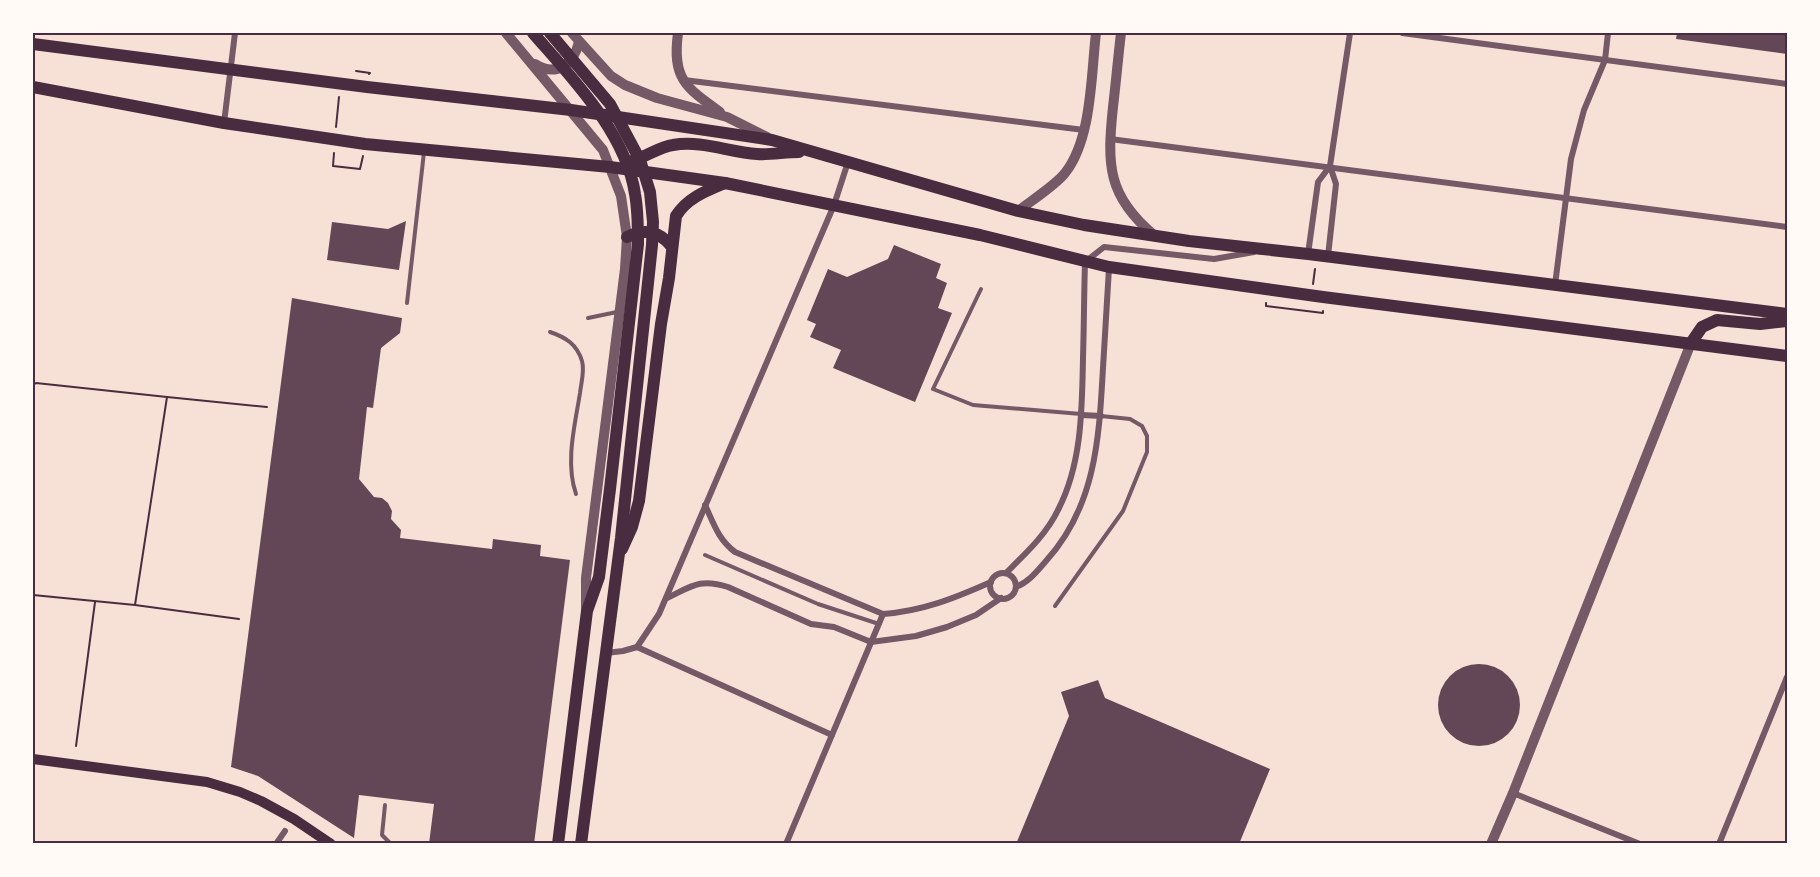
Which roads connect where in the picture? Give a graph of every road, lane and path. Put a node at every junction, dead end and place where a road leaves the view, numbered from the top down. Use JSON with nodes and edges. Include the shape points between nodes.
{"nodes":[{"id":1,"x":235,"y":33,"type":"edge"},
{"id":2,"x":506,"y":33,"type":"edge"},
{"id":3,"x":533,"y":33,"type":"edge"},
{"id":4,"x":550,"y":33,"type":"edge"},
{"id":5,"x":678,"y":33,"type":"edge"},
{"id":6,"x":1096,"y":33,"type":"edge"},
{"id":7,"x":1121,"y":33,"type":"edge"},
{"id":8,"x":1350,"y":33,"type":"edge"},
{"id":9,"x":1402,"y":33,"type":"edge"},
{"id":10,"x":1608,"y":33,"type":"edge"},
{"id":11,"x":575,"y":37,"type":"edge"},
{"id":12,"x":33,"y":44,"type":"edge"},
{"id":13,"x":530,"y":60,"type":"junction"},
{"id":14,"x":1605,"y":60,"type":"junction"},
{"id":15,"x":230,"y":70,"type":"junction"},
{"id":16,"x":683,"y":80,"type":"junction"},
{"id":17,"x":1787,"y":84,"type":"edge"},
{"id":18,"x":33,"y":87,"type":"edge"},
{"id":19,"x":340,"y":91,"type":"dead end"},
{"id":20,"x":571,"y":110,"type":"junction"},
{"id":21,"x":727,"y":117,"type":"junction"},
{"id":22,"x":224,"y":123,"type":"junction"},
{"id":23,"x":1085,"y":130,"type":"junction"},
{"id":24,"x":336,"y":134,"type":"dead end"},
{"id":25,"x":1110,"y":139,"type":"junction"},
{"id":26,"x":772,"y":140,"type":"junction"},
{"id":27,"x":335,"y":144,"type":"dead end"},
{"id":28,"x":424,"y":150,"type":"junction"},
{"id":29,"x":809,"y":151,"type":"junction"},
{"id":30,"x":848,"y":162,"type":"junction"},
{"id":31,"x":610,"y":166,"type":"junction"},
{"id":32,"x":1330,"y":166,"type":"junction"},
{"id":33,"x":360,"y":169,"type":"dead end"},
{"id":34,"x":725,"y":183,"type":"junction"},
{"id":35,"x":1567,"y":198,"type":"junction"},
{"id":36,"x":834,"y":205,"type":"junction"},
{"id":37,"x":1018,"y":211,"type":"junction"},
{"id":38,"x":1787,"y":226,"type":"edge"},
{"id":39,"x":1154,"y":236,"type":"junction"},
{"id":40,"x":627,"y":237,"type":"junction"},
{"id":41,"x":672,"y":247,"type":"junction"},
{"id":42,"x":1267,"y":249,"type":"junction"},
{"id":43,"x":1308,"y":254,"type":"junction"},
{"id":44,"x":1328,"y":256,"type":"junction"},
{"id":45,"x":1085,"y":262,"type":"junction"},
{"id":46,"x":1109,"y":267,"type":"junction"},
{"id":47,"x":1315,"y":267,"type":"dead end"},
{"id":48,"x":625,"y":269,"type":"junction"},
{"id":49,"x":669,"y":278,"type":"junction"},
{"id":50,"x":1555,"y":285,"type":"junction"},
{"id":51,"x":1313,"y":287,"type":"dead end"},
{"id":52,"x":981,"y":288,"type":"dead end"},
{"id":53,"x":407,"y":303,"type":"dead end"},
{"id":54,"x":1266,"y":306,"type":"dead end"},
{"id":55,"x":620,"y":312,"type":"junction"},
{"id":56,"x":1323,"y":313,"type":"dead end"},
{"id":57,"x":1787,"y":314,"type":"edge"},
{"id":58,"x":588,"y":318,"type":"dead end"},
{"id":59,"x":1787,"y":321,"type":"edge"},
{"id":60,"x":550,"y":332,"type":"dead end"},
{"id":61,"x":1691,"y":343,"type":"junction"},
{"id":62,"x":1787,"y":356,"type":"edge"},
{"id":63,"x":33,"y":385,"type":"edge"},
{"id":64,"x":167,"y":397,"type":"junction"},
{"id":65,"x":267,"y":407,"type":"dead end"},
{"id":66,"x":1082,"y":415,"type":"junction"},
{"id":67,"x":1101,"y":416,"type":"junction"},
{"id":68,"x":576,"y":494,"type":"dead end"},
{"id":69,"x":705,"y":506,"type":"junction"},
{"id":70,"x":705,"y":555,"type":"dead end"},
{"id":71,"x":617,"y":561,"type":"junction"},
{"id":72,"x":1006,"y":573,"type":"junction"},
{"id":73,"x":991,"y":582,"type":"junction"},
{"id":74,"x":1016,"y":587,"type":"junction"},
{"id":75,"x":33,"y":595,"type":"edge"},
{"id":76,"x":666,"y":598,"type":"junction"},
{"id":77,"x":1001,"y":598,"type":"junction"},
{"id":78,"x":95,"y":602,"type":"junction"},
{"id":79,"x":135,"y":605,"type":"junction"},
{"id":80,"x":1055,"y":606,"type":"dead end"},
{"id":81,"x":586,"y":611,"type":"junction"},
{"id":82,"x":883,"y":614,"type":"junction"},
{"id":83,"x":239,"y":619,"type":"dead end"},
{"id":84,"x":879,"y":624,"type":"junction"},
{"id":85,"x":871,"y":642,"type":"junction"},
{"id":86,"x":637,"y":647,"type":"junction"},
{"id":87,"x":606,"y":653,"type":"junction"},
{"id":88,"x":1787,"y":677,"type":"edge"},
{"id":89,"x":832,"y":735,"type":"junction"},
{"id":90,"x":76,"y":746,"type":"dead end"},
{"id":91,"x":33,"y":759,"type":"edge"},
{"id":92,"x":1513,"y":793,"type":"junction"},
{"id":93,"x":385,"y":805,"type":"dead end"},
{"id":94,"x":285,"y":831,"type":"dead end"},
{"id":95,"x":276,"y":844,"type":"edge"},
{"id":96,"x":331,"y":844,"type":"edge"},
{"id":97,"x":391,"y":844,"type":"edge"},
{"id":98,"x":558,"y":844,"type":"edge"},
{"id":99,"x":580,"y":844,"type":"edge"},
{"id":100,"x":786,"y":844,"type":"edge"},
{"id":101,"x":1491,"y":844,"type":"edge"},
{"id":102,"x":1640,"y":844,"type":"edge"},
{"id":103,"x":1719,"y":844,"type":"edge"}],
"edges":[{"from":1,"to":15,"type":"street"},
{"from":2,"to":13,"type":"street"},
{"from":3,"to":81,"type":"main road","via":[[602,118],[627,163],[638,221],[599,577]]},
{"from":4,"to":71,"type":"main road","via":[[610,104],[640,160],[650,192],[652,245]]},
{"from":5,"to":16,"type":"street","via":[[676,62]]},
{"from":6,"to":23,"type":"street"},
{"from":7,"to":25,"type":"street"},
{"from":8,"to":32,"type":"street"},
{"from":9,"to":14,"type":"street"},
{"from":10,"to":14,"type":"street"},
{"from":11,"to":13,"type":"street","via":[[576,54],[567,64],[541,68]]},
{"from":11,"to":21,"type":"street","via":[[611,76],[625,85]]},
{"from":12,"to":15,"type":"main road"},
{"from":13,"to":20,"type":"street"},
{"from":14,"to":17,"type":"street"},
{"from":14,"to":35,"type":"street","via":[[1577,133]]},
{"from":15,"to":20,"type":"main road"},
{"from":15,"to":22,"type":"street"},
{"from":16,"to":21,"type":"street","via":[[694,94]]},
{"from":16,"to":23,"type":"street"},
{"from":18,"to":22,"type":"main road"},
{"from":19,"to":24,"type":"path"},
{"from":20,"to":26,"type":"main road"},
{"from":20,"to":31,"type":"street","via":[[603,150]]},
{"from":21,"to":26,"type":"street"},
{"from":22,"to":28,"type":"main road"},
{"from":23,"to":37,"type":"street","via":[[1065,174]]},
{"from":25,"to":32,"type":"street"},
{"from":25,"to":39,"type":"street","via":[[1114,183],[1137,221]]},
{"from":26,"to":29,"type":"main road"},
{"from":27,"to":33,"type":"path","via":[[333,166]]},
{"from":28,"to":31,"type":"main road"},
{"from":28,"to":53,"type":"lane"},
{"from":29,"to":30,"type":"main road"},
{"from":29,"to":31,"type":"main road","via":[[757,154],[695,144],[674,145]]},
{"from":30,"to":36,"type":"street"},
{"from":30,"to":37,"type":"main road"},
{"from":31,"to":34,"type":"main road"},
{"from":31,"to":40,"type":"street","via":[[621,196]]},
{"from":32,"to":35,"type":"street"},
{"from":32,"to":43,"type":"street","via":[[1318,182]]},
{"from":32,"to":44,"type":"street","via":[[1336,184]]},
{"from":34,"to":36,"type":"main road"},
{"from":34,"to":41,"type":"main road","via":[[681,207]]},
{"from":35,"to":38,"type":"street"},
{"from":35,"to":50,"type":"street"},
{"from":36,"to":45,"type":"main road","via":[[980,235]]},
{"from":36,"to":69,"type":"street"},
{"from":37,"to":39,"type":"main road"},
{"from":39,"to":42,"type":"main road"},
{"from":40,"to":41,"type":"main road","via":[[651,232],[666,239]]},
{"from":40,"to":48,"type":"street"},
{"from":41,"to":49,"type":"main road"},
{"from":42,"to":43,"type":"main road"},
{"from":42,"to":45,"type":"street","via":[[1214,260],[1104,247]]},
{"from":43,"to":44,"type":"main road"},
{"from":44,"to":50,"type":"main road"},
{"from":45,"to":46,"type":"main road"},
{"from":45,"to":66,"type":"street"},
{"from":46,"to":61,"type":"main road"},
{"from":46,"to":67,"type":"street"},
{"from":47,"to":51,"type":"path"},
{"from":48,"to":49,"type":"main road","via":[[645,285],[660,284]]},
{"from":48,"to":55,"type":"street"},
{"from":49,"to":71,"type":"main road","via":[[639,501],[633,527]]},
{"from":50,"to":57,"type":"main road"},
{"from":52,"to":66,"type":"lane","via":[[933,389],[973,405]]},
{"from":54,"to":56,"type":"path"},
{"from":55,"to":58,"type":"lane"},
{"from":55,"to":81,"type":"street","via":[[586,578]]},
{"from":59,"to":61,"type":"main road","via":[[1760,324],[1717,320],[1702,327]]},
{"from":60,"to":68,"type":"lane","via":[[566,338],[578,351],[583,368],[572,455]]},
{"from":61,"to":62,"type":"main road"},
{"from":61,"to":92,"type":"street"},
{"from":63,"to":64,"type":"path","via":[[36,382]]},
{"from":64,"to":65,"type":"path"},
{"from":64,"to":79,"type":"path"},
{"from":66,"to":67,"type":"street"},
{"from":66,"to":72,"type":"street","via":[[1077,451],[1059,510],[1043,534]]},
{"from":67,"to":74,"type":"street","via":[[1085,498],[1074,521],[1054,552],[1025,584]]},
{"from":67,"to":80,"type":"lane","via":[[1130,418],[1142,426],[1147,436],[1147,452],[1123,511]]},
{"from":69,"to":76,"type":"street"},
{"from":69,"to":82,"type":"street","via":[[719,536],[735,552]]},
{"from":70,"to":84,"type":"lane","via":[[818,604]]},
{"from":71,"to":87,"type":"main road"},
{"from":72,"to":73,"type":"street"},
{"from":72,"to":74,"type":"street","via":[[1014,578]]},
{"from":73,"to":77,"type":"street","via":[[991,590]]},
{"from":73,"to":82,"type":"street","via":[[939,604],[906,613]]},
{"from":74,"to":77,"type":"street","via":[[1012,595]]},
{"from":75,"to":78,"type":"path"},
{"from":76,"to":85,"type":"street","via":[[701,582],[713,582],[811,624],[834,627]]},
{"from":76,"to":86,"type":"street"},
{"from":77,"to":85,"type":"street","via":[[976,615],[947,627]]},
{"from":78,"to":79,"type":"path"},
{"from":78,"to":90,"type":"path"},
{"from":79,"to":83,"type":"path"},
{"from":81,"to":98,"type":"main road"},
{"from":82,"to":84,"type":"street"},
{"from":84,"to":85,"type":"street"},
{"from":85,"to":89,"type":"street"},
{"from":86,"to":87,"type":"street"},
{"from":86,"to":89,"type":"street"},
{"from":87,"to":99,"type":"main road"},
{"from":88,"to":103,"type":"street"},
{"from":89,"to":100,"type":"street"},
{"from":91,"to":96,"type":"main road","via":[[207,782],[261,801]]},
{"from":92,"to":101,"type":"street"},
{"from":92,"to":102,"type":"street"},
{"from":93,"to":97,"type":"lane","via":[[382,835]]},
{"from":94,"to":95,"type":"street"}]}
